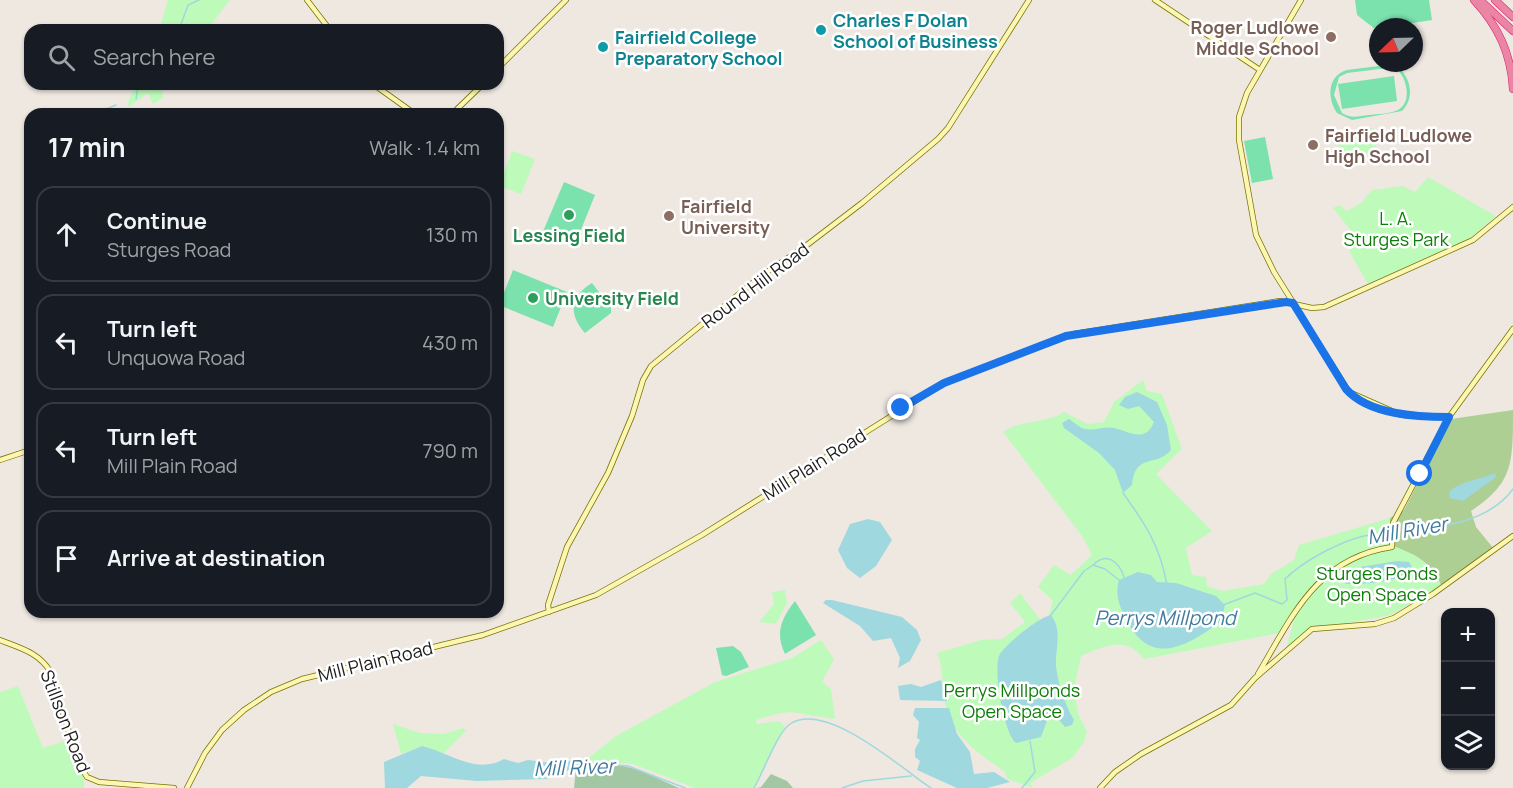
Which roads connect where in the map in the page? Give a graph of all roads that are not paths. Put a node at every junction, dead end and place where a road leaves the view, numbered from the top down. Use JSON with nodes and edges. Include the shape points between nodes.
{"nodes":[{"id":1,"x":307,"y":0,"type":"edge"},
{"id":2,"x":566,"y":0,"type":"edge"},
{"id":3,"x":1029,"y":0,"type":"edge"},
{"id":4,"x":1155,"y":0,"type":"edge"},
{"id":5,"x":1301,"y":0,"type":"edge"},
{"id":6,"x":1474,"y":0,"type":"edge"},
{"id":7,"x":1480,"y":0,"type":"edge"},
{"id":8,"x":1496,"y":0,"type":"edge"},
{"id":9,"x":1513,"y":15,"type":"edge"},
{"id":10,"x":325,"y":24,"type":"edge"},
{"id":11,"x":1513,"y":31,"type":"edge"},
{"id":12,"x":504,"y":62,"type":"edge"},
{"id":13,"x":1260,"y":69,"type":"junction"},
{"id":14,"x":1513,"y":89,"type":"edge"},
{"id":15,"x":381,"y":90,"type":"edge"},
{"id":16,"x":477,"y":90,"type":"edge"},
{"id":17,"x":407,"y":108,"type":"edge"},
{"id":18,"x":458,"y":108,"type":"edge"},
{"id":19,"x":1513,"y":207,"type":"edge"},
{"id":20,"x":1293,"y":303,"type":"junction"},
{"id":21,"x":1513,"y":329,"type":"edge"},
{"id":22,"x":1449,"y":417,"type":"junction"},
{"id":23,"x":24,"y":452,"type":"edge"},
{"id":24,"x":0,"y":460,"type":"edge"},
{"id":25,"x":1513,"y":536,"type":"edge"},
{"id":26,"x":549,"y":612,"type":"junction"},
{"id":27,"x":0,"y":640,"type":"edge"},
{"id":28,"x":1255,"y":678,"type":"junction"},
{"id":29,"x":174,"y":788,"type":"edge"},
{"id":30,"x":187,"y":788,"type":"edge"},
{"id":31,"x":1100,"y":788,"type":"edge"}],
"edges":[{"from":1,"to":10,"type":"main road"},
{"from":2,"to":12,"type":"main road"},
{"from":3,"to":26,"type":"main road","name":"Round Hill Road","via":[[948,128],[928,148],[651,366],[617,453],[567,547]]},
{"from":4,"to":13,"type":"main road"},
{"from":5,"to":13,"type":"main road"},
{"from":6,"to":14,"type":"highway","via":[[1491,18],[1502,38]]},
{"from":7,"to":11,"type":"highway"},
{"from":8,"to":9,"type":"highway"},
{"from":13,"to":20,"type":"main road","via":[[1240,112],[1239,140],[1256,235]]},
{"from":15,"to":17,"type":"main road"},
{"from":16,"to":18,"type":"main road"},
{"from":19,"to":20,"type":"main road","name":"Mill Plain Road","via":[[1473,240],[1335,303],[1318,309]]},
{"from":20,"to":22,"type":"main road","via":[[1354,397],[1401,415]]},
{"from":20,"to":26,"type":"main road","name":"Mill Plain Road","via":[[1280,301],[1073,334],[944,383],[687,544],[596,595]]},
{"from":21,"to":22,"type":"main road"},
{"from":22,"to":28,"type":"main road","via":[[1393,523],[1392,547],[1358,557],[1318,581],[1303,598]]},
{"from":23,"to":24,"type":"main road"},
{"from":25,"to":28,"type":"main road","via":[[1443,588],[1394,618],[1375,624],[1312,629]]},
{"from":26,"to":30,"type":"main road","name":"Mill Plain Road","via":[[483,635],[319,674],[279,688],[250,705],[222,730]]},
{"from":27,"to":29,"type":"main road","name":"Stillson Road","via":[[35,655],[45,664],[87,777],[99,782]]},
{"from":28,"to":31,"type":"main road","via":[[1227,708],[1141,754]]}]}
